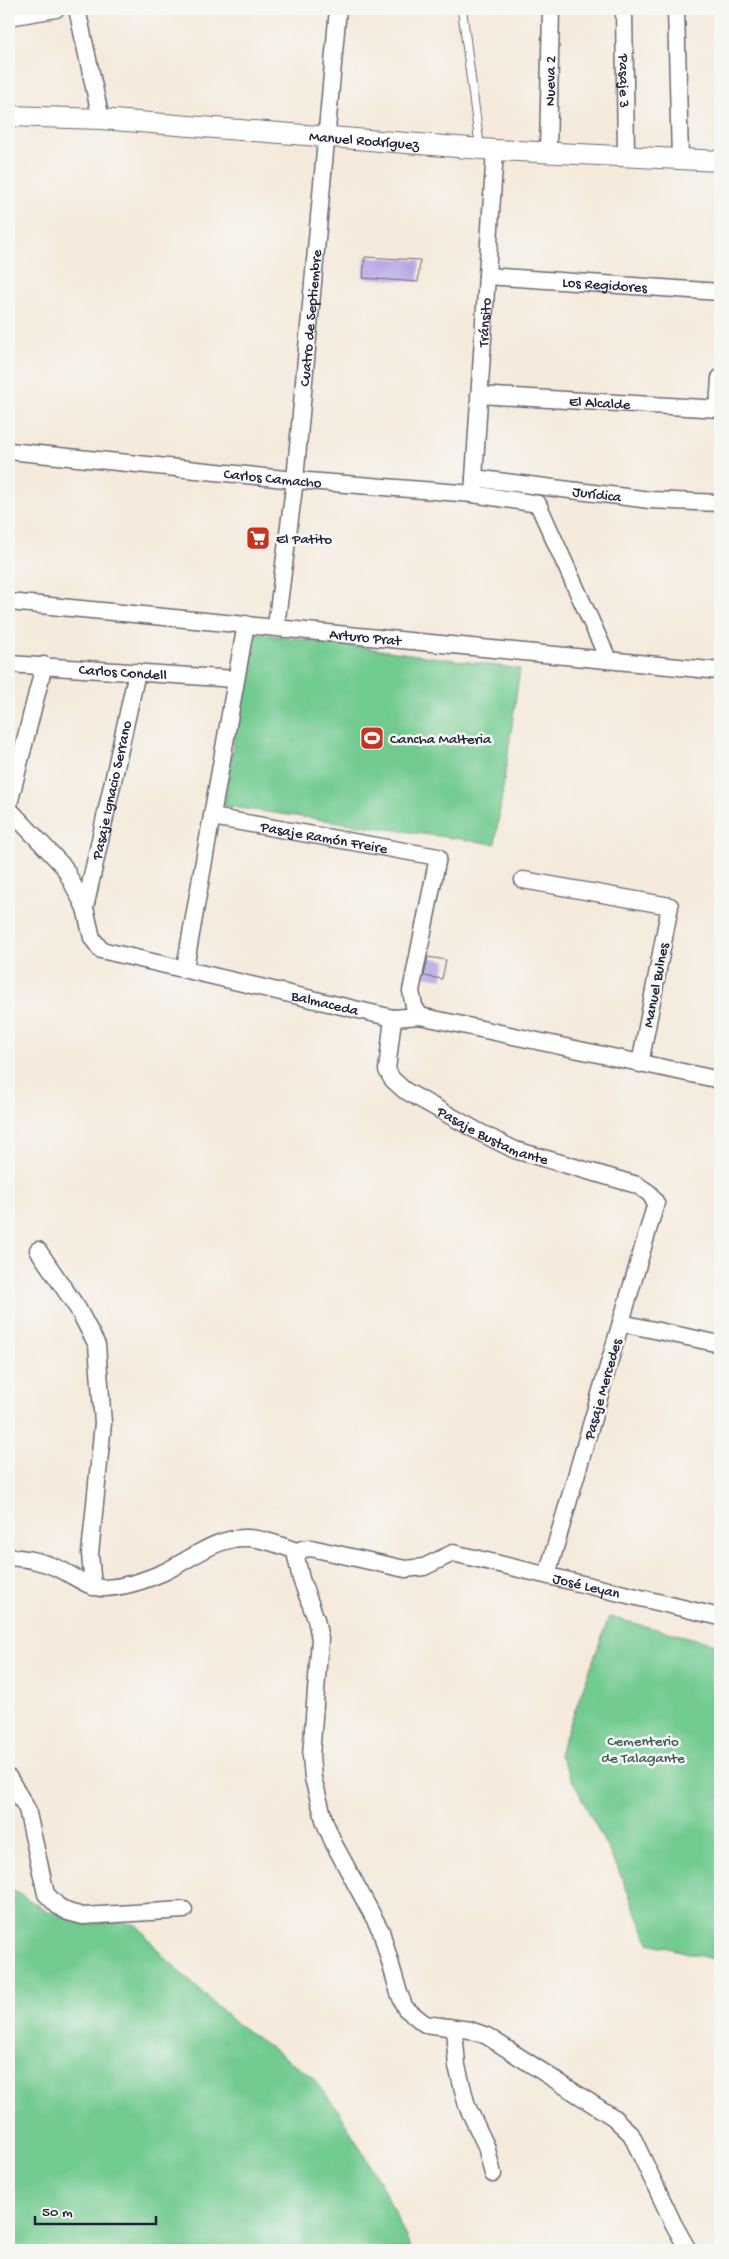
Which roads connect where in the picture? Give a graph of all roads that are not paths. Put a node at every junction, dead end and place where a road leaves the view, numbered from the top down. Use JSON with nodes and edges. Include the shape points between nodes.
{"nodes":[{"id":1,"x":56,"y":9,"type":"edge"},
{"id":2,"x":77,"y":9,"type":"edge"},
{"id":3,"x":338,"y":9,"type":"edge"},
{"id":4,"x":462,"y":9,"type":"edge"},
{"id":5,"x":551,"y":9,"type":"edge"},
{"id":6,"x":624,"y":9,"type":"edge"},
{"id":7,"x":676,"y":9,"type":"edge"},
{"id":8,"x":9,"y":17,"type":"edge"},
{"id":9,"x":9,"y":116,"type":"edge"},
{"id":10,"x":102,"y":119,"type":"junction"},
{"id":11,"x":326,"y":135,"type":"junction"},
{"id":12,"x":488,"y":149,"type":"junction"},
{"id":13,"x":548,"y":153,"type":"junction"},
{"id":14,"x":626,"y":155,"type":"junction"},
{"id":15,"x":680,"y":158,"type":"junction"},
{"id":16,"x":720,"y":161,"type":"edge"},
{"id":17,"x":487,"y":276,"type":"junction"},
{"id":18,"x":720,"y":292,"type":"edge"},
{"id":19,"x":720,"y":378,"type":"edge"},
{"id":20,"x":479,"y":394,"type":"junction"},
{"id":21,"x":719,"y":409,"type":"edge"},
{"id":22,"x":9,"y":451,"type":"edge"},
{"id":23,"x":294,"y":480,"type":"junction"},
{"id":24,"x":474,"y":486,"type":"junction"},
{"id":25,"x":720,"y":504,"type":"edge"},
{"id":26,"x":9,"y":602,"type":"edge"},
{"id":27,"x":246,"y":624,"type":"junction"},
{"id":28,"x":276,"y":626,"type":"junction"},
{"id":29,"x":608,"y":659,"type":"junction"},
{"id":30,"x":9,"y":664,"type":"edge"},
{"id":31,"x":44,"y":666,"type":"junction"},
{"id":32,"x":720,"y":671,"type":"edge"},
{"id":33,"x":138,"y":672,"type":"junction"},
{"id":34,"x":235,"y":679,"type":"junction"},
{"id":35,"x":9,"y":804,"type":"edge"},
{"id":36,"x":9,"y":809,"type":"edge"},
{"id":37,"x":212,"y":817,"type":"junction"},
{"id":38,"x":523,"y":880,"type":"dead end"},
{"id":39,"x":85,"y":908,"type":"junction"},
{"id":40,"x":185,"y":968,"type":"junction"},
{"id":41,"x":420,"y":1016,"type":"junction"},
{"id":42,"x":393,"y":1018,"type":"junction"},
{"id":43,"x":640,"y":1064,"type":"junction"},
{"id":44,"x":720,"y":1080,"type":"edge"},
{"id":45,"x":656,"y":1203,"type":"joint"},
{"id":46,"x":38,"y":1250,"type":"dead end"},
{"id":47,"x":621,"y":1323,"type":"junction"},
{"id":48,"x":720,"y":1344,"type":"edge"},
{"id":49,"x":299,"y":1552,"type":"junction"},
{"id":50,"x":9,"y":1557,"type":"edge"},
{"id":51,"x":547,"y":1575,"type":"junction"},
{"id":52,"x":94,"y":1587,"type":"junction"},
{"id":53,"x":720,"y":1618,"type":"edge"},
{"id":54,"x":9,"y":1778,"type":"edge"},
{"id":55,"x":184,"y":1910,"type":"dead end"},
{"id":56,"x":454,"y":2029,"type":"junction"},
{"id":57,"x":493,"y":2174,"type":"dead end"},
{"id":58,"x":688,"y":2250,"type":"edge"}],
"edges":[{"from":1,"to":8,"type":"street"},
{"from":2,"to":10,"type":"street"},
{"from":3,"to":11,"type":"street","name":"Cuatro de Septiembre"},
{"from":4,"to":12,"type":"lane"},
{"from":5,"to":13,"type":"street","name":"Nueva 2"},
{"from":6,"to":14,"type":"street","name":"Pasaje 3"},
{"from":7,"to":15,"type":"street"},
{"from":9,"to":10,"type":"street","name":"Manuel Rodríguez"},
{"from":10,"to":11,"type":"street","name":"Manuel Rodríguez"},
{"from":11,"to":12,"type":"street","name":"Manuel Rodríguez"},
{"from":11,"to":23,"type":"street","name":"Cuatro de Septiembre"},
{"from":12,"to":13,"type":"street","name":"Manuel Rodríguez"},
{"from":12,"to":17,"type":"street","name":"Tránsito"},
{"from":13,"to":14,"type":"street","name":"Manuel Rodríguez"},
{"from":14,"to":15,"type":"street","name":"Manuel Rodríguez"},
{"from":15,"to":16,"type":"street","name":"Manuel Rodríguez"},
{"from":17,"to":18,"type":"street","name":"Los Regidores"},
{"from":17,"to":20,"type":"street","name":"Tránsito"},
{"from":19,"to":21,"type":"street"},
{"from":20,"to":21,"type":"street","name":"El Alcalde"},
{"from":20,"to":24,"type":"street","name":"Tránsito"},
{"from":22,"to":23,"type":"street","name":"Carlos Camacho"},
{"from":23,"to":24,"type":"street","name":"Carlos Camacho"},
{"from":23,"to":28,"type":"street","name":"Cuatro de Septiembre"},
{"from":24,"to":25,"type":"street","name":"Jurídica"},
{"from":24,"to":29,"type":"street","name":"Carlos Camacho","via":[[538,504]]},
{"from":26,"to":27,"type":"street","name":"Arturo Prat"},
{"from":27,"to":28,"type":"street","name":"Arturo Prat"},
{"from":27,"to":34,"type":"street"},
{"from":28,"to":29,"type":"street","name":"Arturo Prat"},
{"from":29,"to":32,"type":"street","name":"Arturo Prat"},
{"from":30,"to":31,"type":"street","name":"Carlos Condell"},
{"from":31,"to":33,"type":"street","name":"Carlos Condell"},
{"from":31,"to":35,"type":"street"},
{"from":33,"to":34,"type":"street","name":"Carlos Condell"},
{"from":33,"to":39,"type":"street","name":"Pasaje Ignacio Serrano"},
{"from":34,"to":37,"type":"street"},
{"from":36,"to":39,"type":"street","name":"Balmaceda","via":[[64,866]]},
{"from":37,"to":40,"type":"street"},
{"from":37,"to":41,"type":"street","name":"Pasaje Ramón Freire","via":[[438,857],[411,991]]},
{"from":38,"to":43,"type":"street","name":"Manuel Bulnes","via":[[670,906]]},
{"from":39,"to":40,"type":"street","name":"Balmaceda","via":[[92,938],[101,950]]},
{"from":40,"to":42,"type":"street","name":"Balmaceda"},
{"from":41,"to":42,"type":"street","name":"Balmaceda"},
{"from":41,"to":43,"type":"street","name":"Balmaceda"},
{"from":42,"to":45,"type":"street","name":"Pasaje Bustamante","via":[[387,1070],[404,1090],[497,1142],[637,1185]]},
{"from":43,"to":44,"type":"street","name":"Balmaceda"},
{"from":45,"to":47,"type":"street","name":"Pasaje Mercedes"},
{"from":46,"to":52,"type":"street","via":[[78,1309],[97,1345],[104,1423],[90,1554]]},
{"from":47,"to":48,"type":"street"},
{"from":47,"to":51,"type":"street","name":"Pasaje Mercedes"},
{"from":49,"to":51,"type":"street","name":"José Leyan","via":[[311,1548],[405,1569],[424,1567],[453,1553]]},
{"from":49,"to":52,"type":"street","via":[[279,1544],[234,1538],[147,1579]]},
{"from":49,"to":56,"type":"street","via":[[296,1562],[320,1639],[311,1756],[313,1778],[325,1823],[382,1931],[406,2008],[424,2024]]},
{"from":50,"to":52,"type":"street","via":[[46,1563]]},
{"from":51,"to":53,"type":"street","name":"José Leyan"},
{"from":54,"to":55,"type":"street","via":[[27,1809],[46,1894],[58,1906],[83,1916]]},
{"from":56,"to":57,"type":"street","via":[[457,2066],[467,2106],[486,2146]]},
{"from":56,"to":58,"type":"street","via":[[487,2036],[613,2118],[631,2134]]}]}
